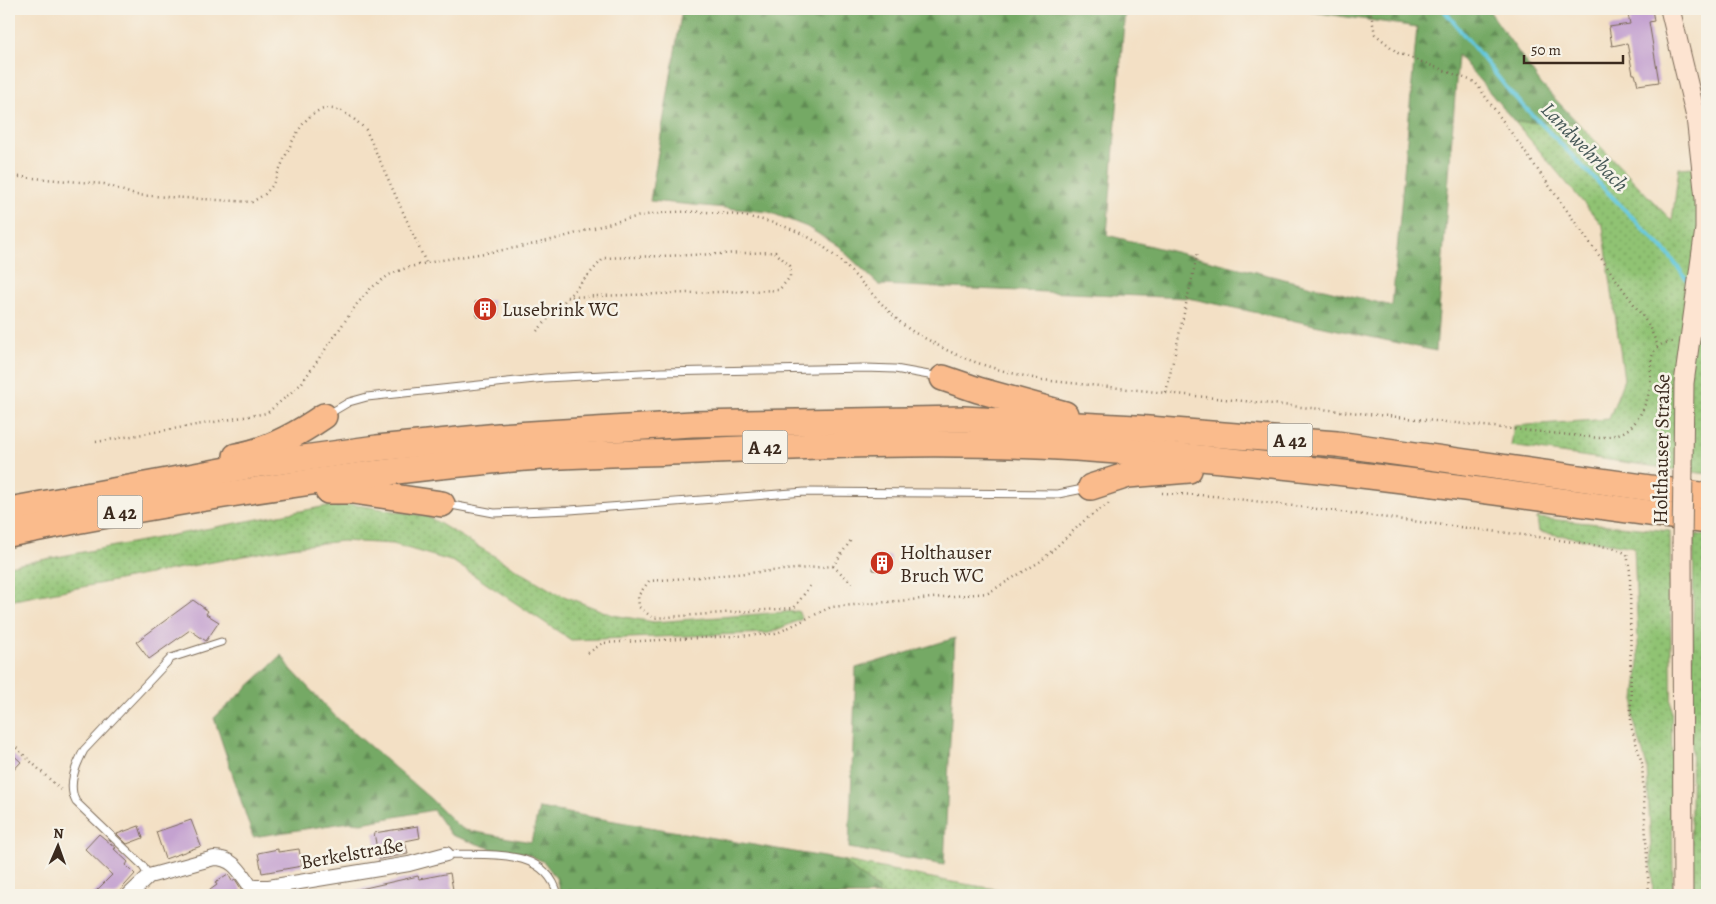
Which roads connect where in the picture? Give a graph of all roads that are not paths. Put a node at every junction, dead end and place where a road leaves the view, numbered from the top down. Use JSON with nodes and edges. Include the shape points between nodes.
{"nodes":[{"id":1,"x":1670,"y":9,"type":"edge"},
{"id":2,"x":943,"y":378,"type":"joint"},
{"id":3,"x":324,"y":416,"type":"joint"},
{"id":4,"x":1136,"y":428,"type":"junction"},
{"id":5,"x":1302,"y":467,"type":"junction"},
{"id":6,"x":1091,"y":487,"type":"joint"},
{"id":7,"x":110,"y":490,"type":"junction"},
{"id":8,"x":231,"y":492,"type":"junction"},
{"id":9,"x":1707,"y":496,"type":"edge"},
{"id":10,"x":442,"y":504,"type":"joint"},
{"id":11,"x":9,"y":510,"type":"edge"},
{"id":12,"x":1707,"y":522,"type":"edge"},
{"id":13,"x":9,"y":534,"type":"edge"},
{"id":14,"x":221,"y":642,"type":"dead end"},
{"id":15,"x":446,"y":854,"type":"joint"},
{"id":16,"x":149,"y":876,"type":"junction"},
{"id":17,"x":129,"y":895,"type":"edge"},
{"id":18,"x":558,"y":895,"type":"edge"},
{"id":19,"x":1683,"y":895,"type":"edge"}],
"edges":[{"from":1,"to":19,"type":"street","name":"Holthauser Straße","bridge":true,"via":[[1696,117],[1704,178],[1705,229],[1684,383]]},
{"from":2,"to":3,"type":"lane","via":[[896,369],[865,368],[545,378],[367,396]]},
{"from":2,"to":4,"type":"highway","via":[[1062,413]]},
{"from":3,"to":7,"type":"highway","via":[[297,434],[247,454],[154,471]]},
{"from":4,"to":7,"type":"highway","number":"A 42","via":[[963,419],[595,429],[377,448],[240,467]]},
{"from":4,"to":9,"type":"highway","number":"A 42","via":[[1337,444]]},
{"from":5,"to":6,"type":"highway","via":[[1151,472],[1128,475]]},
{"from":5,"to":8,"type":"highway","number":"A 42","via":[[1073,448],[968,444],[824,445],[507,460],[385,471]]},
{"from":5,"to":12,"type":"highway","number":"A 42"},
{"from":6,"to":10,"type":"lane","via":[[1058,494],[805,492],[494,513]]},
{"from":7,"to":11,"type":"highway","number":"A 42"},
{"from":8,"to":10,"type":"highway","via":[[276,497],[328,490],[353,491]]},
{"from":8,"to":13,"type":"highway","number":"A 42"},
{"from":14,"to":16,"type":"lane","via":[[172,658],[84,750],[77,763],[73,797],[142,865]]},
{"from":15,"to":16,"type":"street","name":"Berkelstraße","via":[[410,864],[269,888],[251,887],[234,863],[222,858]]},
{"from":15,"to":18,"type":"lane","name":"Berkelstraße","via":[[529,860],[548,874]]},
{"from":16,"to":17,"type":"street","name":"Berkelstraße"}]}
